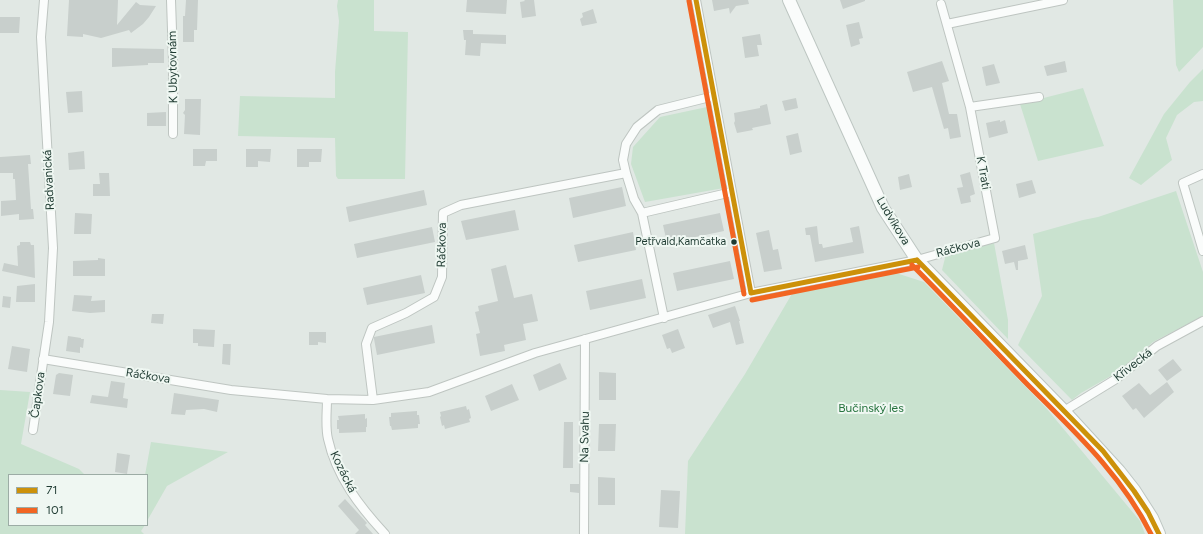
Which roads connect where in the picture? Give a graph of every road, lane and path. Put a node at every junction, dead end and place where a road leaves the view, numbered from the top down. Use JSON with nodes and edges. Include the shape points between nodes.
{"nodes":[{"id":1,"x":44,"y":0,"type":"edge"},
{"id":2,"x":171,"y":0,"type":"edge"},
{"id":3,"x":696,"y":0,"type":"edge"},
{"id":4,"x":789,"y":0,"type":"edge"},
{"id":5,"x":1063,"y":0,"type":"edge"},
{"id":6,"x":941,"y":4,"type":"dead end"},
{"id":7,"x":947,"y":24,"type":"junction"},
{"id":8,"x":714,"y":96,"type":"junction"},
{"id":9,"x":1039,"y":97,"type":"dead end"},
{"id":10,"x":970,"y":107,"type":"junction"},
{"id":11,"x":173,"y":134,"type":"dead end"},
{"id":12,"x":626,"y":172,"type":"junction"},
{"id":13,"x":1203,"y":174,"type":"edge"},
{"id":14,"x":732,"y":192,"type":"junction"},
{"id":15,"x":642,"y":213,"type":"junction"},
{"id":16,"x":994,"y":238,"type":"joint"},
{"id":17,"x":1203,"y":251,"type":"edge"},
{"id":18,"x":916,"y":260,"type":"junction"},
{"id":19,"x":751,"y":294,"type":"junction"},
{"id":20,"x":664,"y":318,"type":"junction"},
{"id":21,"x":1203,"y":321,"type":"edge"},
{"id":22,"x":586,"y":339,"type":"junction"},
{"id":23,"x":44,"y":359,"type":"junction"},
{"id":24,"x":327,"y":399,"type":"junction"},
{"id":25,"x":373,"y":400,"type":"junction"},
{"id":26,"x":1064,"y":411,"type":"junction"},
{"id":27,"x":33,"y":430,"type":"dead end"},
{"id":28,"x":385,"y":534,"type":"edge"},
{"id":29,"x":584,"y":534,"type":"edge"},
{"id":30,"x":1159,"y":534,"type":"edge"}],
"edges":[{"from":1,"to":23,"type":"street","name":"Radvanická","via":[[41,37],[53,248]]},
{"from":2,"to":11,"type":"street","name":"K Ubytovnám"},
{"from":3,"to":8,"type":"street"},
{"from":4,"to":18,"type":"street","name":"Ludvíkova","via":[[883,208]]},
{"from":5,"to":7,"type":"street"},
{"from":6,"to":7,"type":"street","name":"K Trati"},
{"from":7,"to":10,"type":"street","name":"K Trati"},
{"from":8,"to":12,"type":"street","via":[[658,110],[637,127],[626,144]]},
{"from":8,"to":14,"type":"street"},
{"from":9,"to":10,"type":"street"},
{"from":10,"to":16,"type":"street","name":"K Trati"},
{"from":12,"to":15,"type":"street","via":[[634,199]]},
{"from":12,"to":25,"type":"street","name":"Ráčkova","via":[[461,205],[443,213],[442,277],[434,297],[372,328],[366,344]]},
{"from":13,"to":17,"type":"street","via":[[1183,183]]},
{"from":14,"to":15,"type":"street"},
{"from":14,"to":19,"type":"street"},
{"from":15,"to":20,"type":"street"},
{"from":16,"to":18,"type":"street","name":"Ráčkova"},
{"from":18,"to":19,"type":"street","name":"Ráčkova"},
{"from":18,"to":26,"type":"street","name":"Ludvíkova"},
{"from":19,"to":20,"type":"street","name":"Ráčkova"},
{"from":20,"to":22,"type":"street","name":"Ráčkova"},
{"from":21,"to":26,"type":"street","name":"Křivecká","via":[[1157,346],[1116,378]]},
{"from":22,"to":25,"type":"street","name":"Ráčkova","via":[[535,353],[429,392]]},
{"from":22,"to":29,"type":"street","name":"Na Svahu"},
{"from":23,"to":24,"type":"street","name":"Ráčkova","via":[[231,390]]},
{"from":23,"to":27,"type":"street","name":"Čapkova"},
{"from":24,"to":25,"type":"street","name":"Ráčkova"},
{"from":24,"to":28,"type":"street","name":"Kozácká","via":[[328,439],[338,468],[355,497]]},
{"from":26,"to":30,"type":"street","name":"Ludvíkova","via":[[1120,471],[1152,518]]}]}
